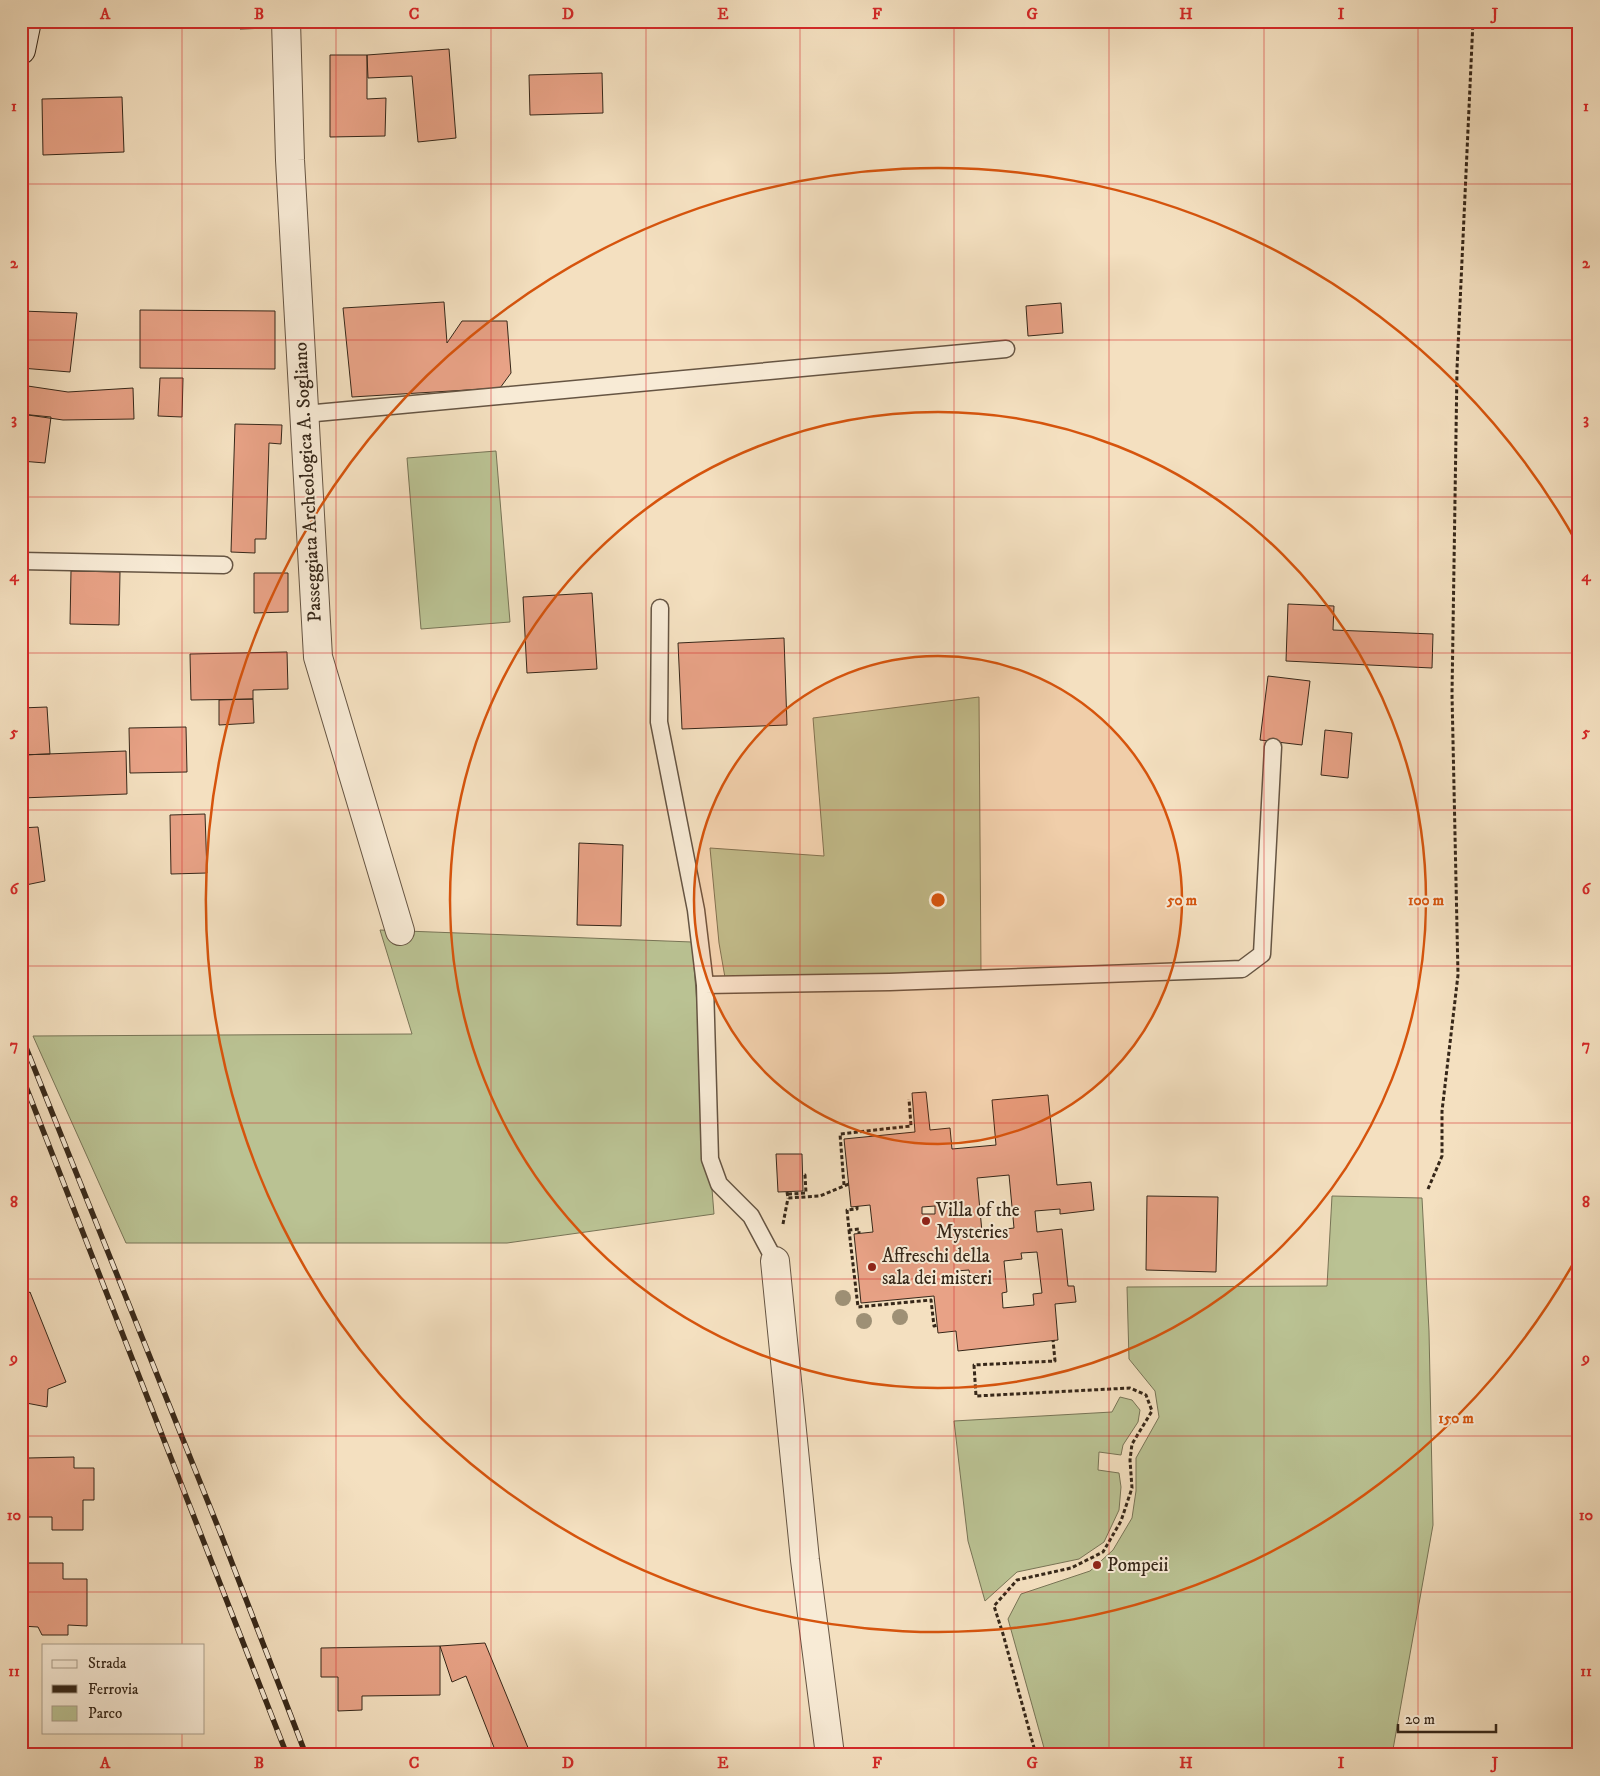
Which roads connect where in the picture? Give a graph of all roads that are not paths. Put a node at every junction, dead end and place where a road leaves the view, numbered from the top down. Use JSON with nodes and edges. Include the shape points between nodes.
{"nodes":[{"id":1,"x":28,"y":21,"type":"edge"},
{"id":2,"x":286,"y":21,"type":"edge"},
{"id":3,"x":21,"y":50,"type":"edge"},
{"id":4,"x":1006,"y":349,"type":"dead end"},
{"id":5,"x":305,"y":414,"type":"junction"},
{"id":6,"x":21,"y":561,"type":"edge"},
{"id":7,"x":224,"y":565,"type":"dead end"},
{"id":8,"x":660,"y":608,"type":"dead end"},
{"id":9,"x":1273,"y":748,"type":"dead end"},
{"id":10,"x":400,"y":931,"type":"dead end"},
{"id":11,"x":705,"y":985,"type":"junction"},
{"id":12,"x":775,"y":1261,"type":"joint"},
{"id":13,"x":830,"y":1755,"type":"edge"}],
"edges":[{"from":1,"to":3,"type":"street"},
{"from":2,"to":5,"type":"street","name":"Passeggiata Archeologica A. Sogliano","via":[[290,160]]},
{"from":4,"to":5,"type":"lane"},
{"from":5,"to":10,"type":"street","name":"Passeggiata Archeologica A. Sogliano","via":[[318,656]]},
{"from":6,"to":7,"type":"lane"},
{"from":8,"to":11,"type":"lane","via":[[660,722],[696,910]]},
{"from":9,"to":11,"type":"lane","via":[[1262,954],[1242,969],[890,982]]},
{"from":11,"to":12,"type":"lane","via":[[710,1159],[719,1184],[751,1216]]},
{"from":12,"to":13,"type":"street","via":[[805,1560]]}]}
